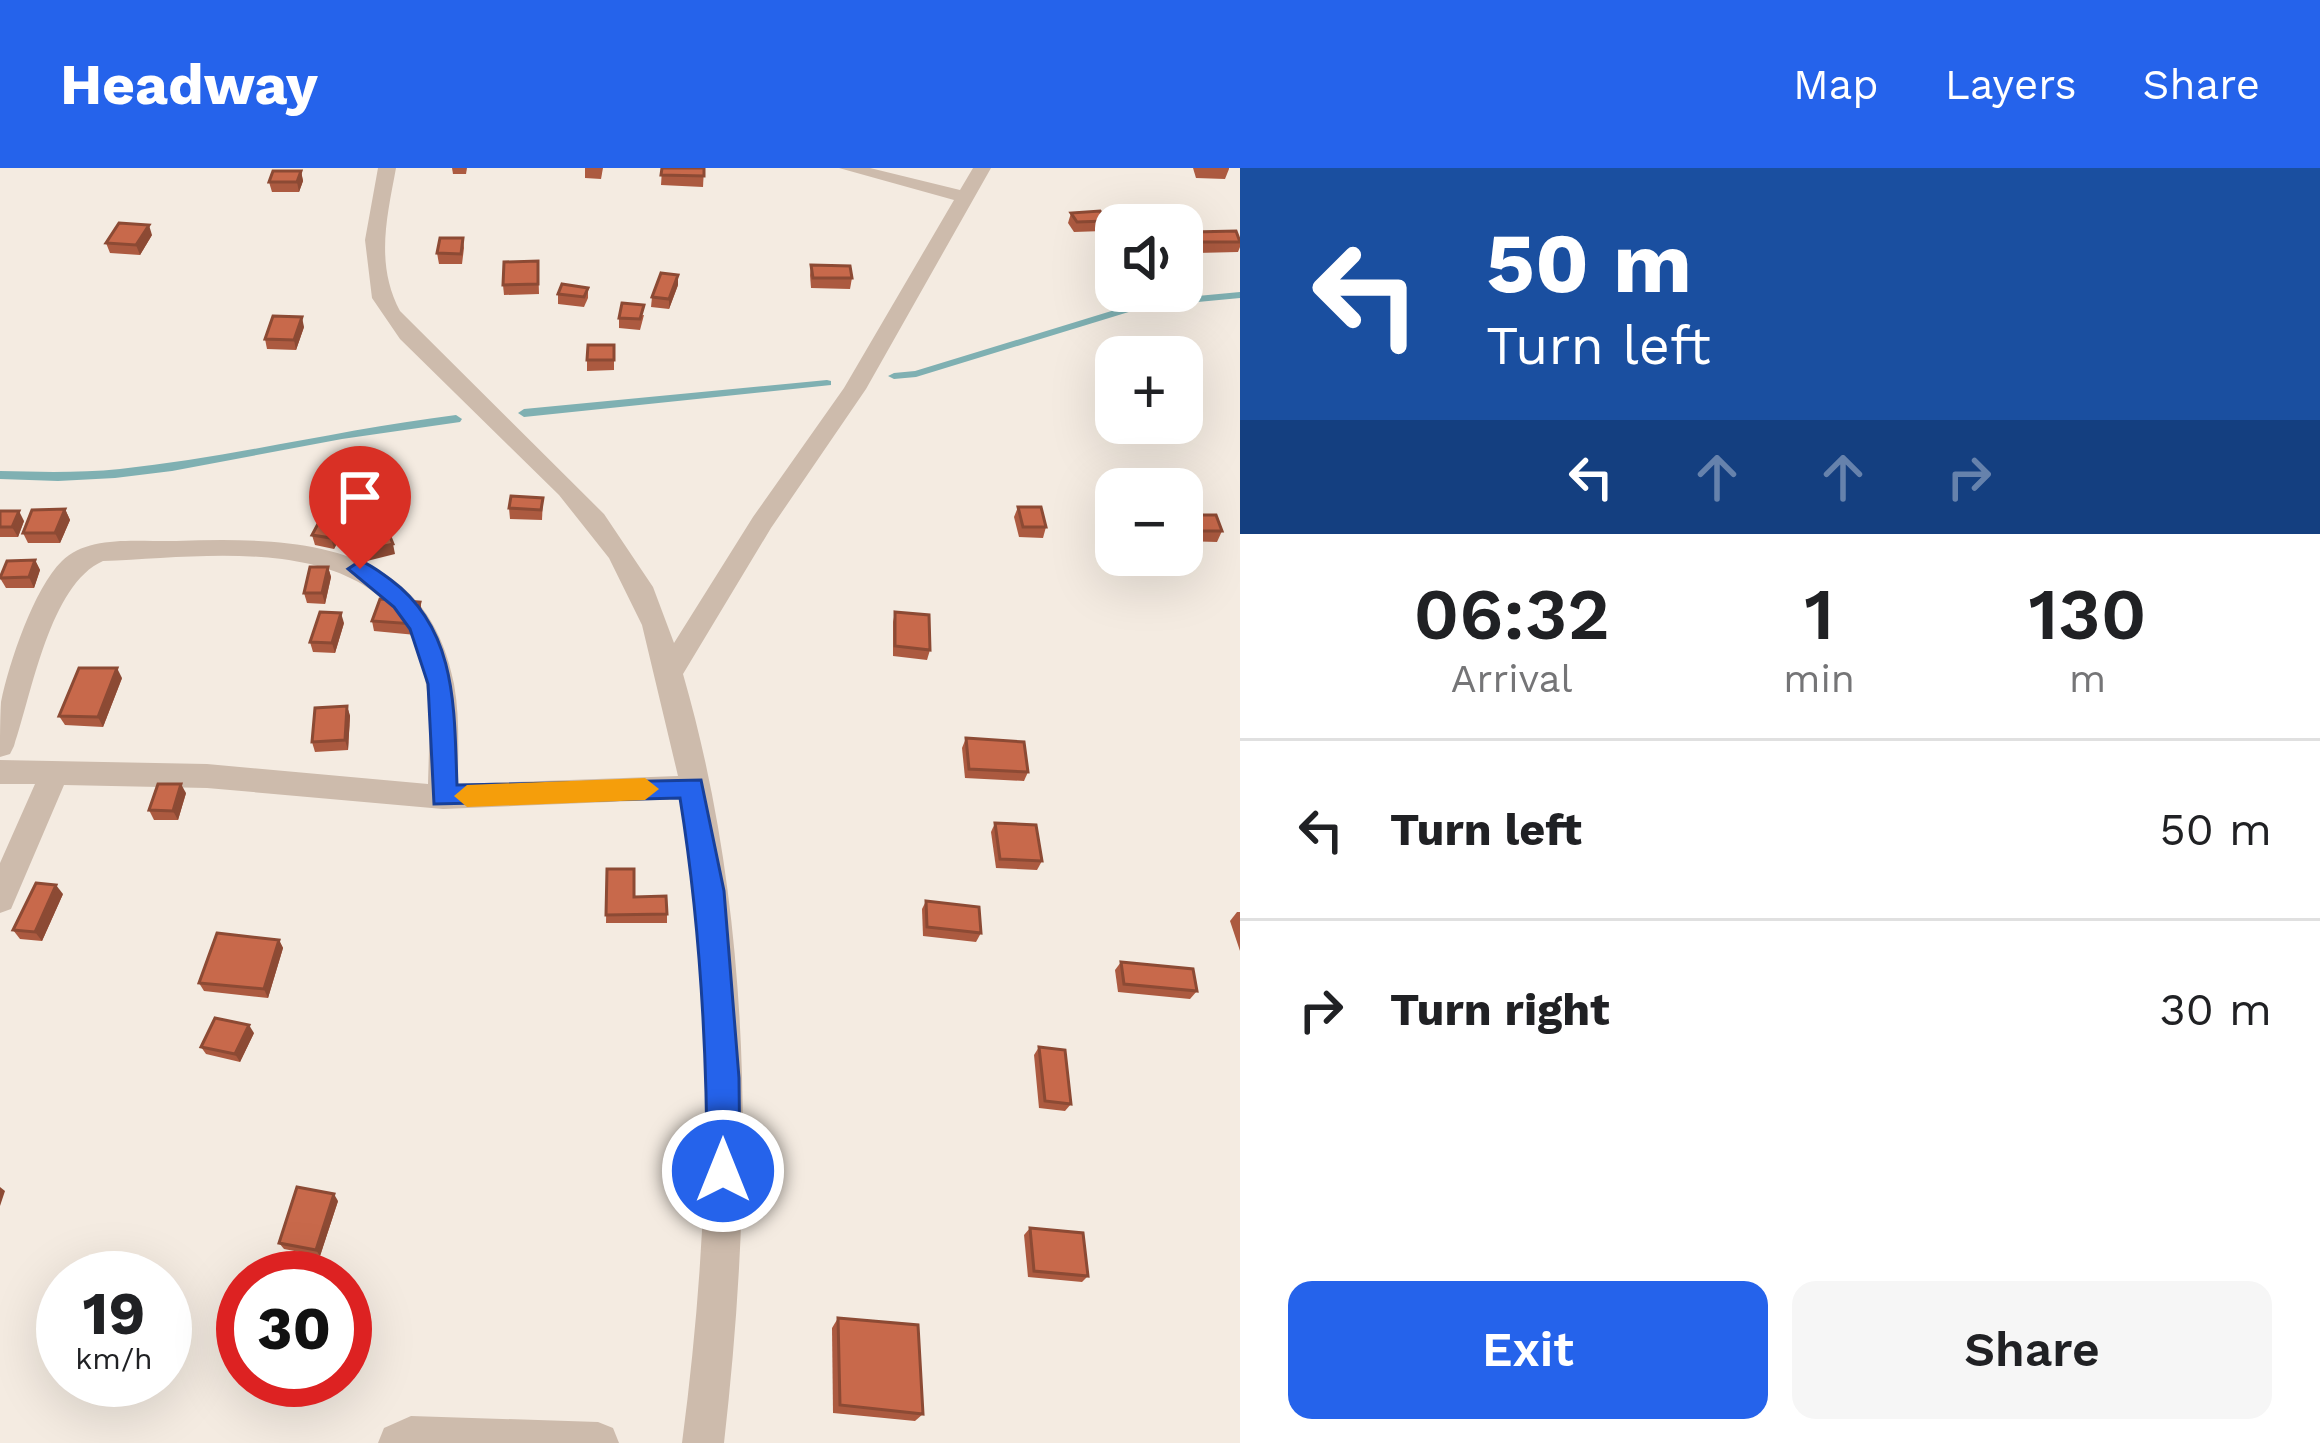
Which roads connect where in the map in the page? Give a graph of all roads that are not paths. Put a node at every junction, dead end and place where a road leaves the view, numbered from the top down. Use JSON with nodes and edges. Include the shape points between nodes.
{"nodes":[{"id":1,"x":388,"y":168,"type":"edge"},
{"id":2,"x":848,"y":168,"type":"edge"},
{"id":3,"x":982,"y":168,"type":"edge"},
{"id":4,"x":963,"y":197,"type":"junction"},
{"id":5,"x":668,"y":675,"type":"junction"},
{"id":6,"x":0,"y":746,"type":"edge"},
{"id":7,"x":0,"y":772,"type":"edge"},
{"id":8,"x":54,"y":775,"type":"junction"},
{"id":9,"x":692,"y":787,"type":"junction"},
{"id":10,"x":443,"y":796,"type":"junction"},
{"id":11,"x":0,"y":898,"type":"edge"},
{"id":12,"x":399,"y":1443,"type":"edge"},
{"id":13,"x":598,"y":1443,"type":"edge"},
{"id":14,"x":703,"y":1443,"type":"edge"}],
"edges":[{"from":1,"to":5,"type":"street","via":[[373,247],[379,288],[403,331],[604,528],[637,580]]},
{"from":2,"to":4,"type":"street"},
{"from":3,"to":4,"type":"street"},
{"from":4,"to":5,"type":"street","via":[[855,389]]},
{"from":5,"to":9,"type":"street"},
{"from":6,"to":10,"type":"street","via":[[52,589],[74,562],[99,552],[285,554],[360,569],[422,627],[440,684]]},
{"from":7,"to":8,"type":"street"},
{"from":8,"to":10,"type":"street","via":[[207,776]]},
{"from":8,"to":11,"type":"street"},
{"from":9,"to":10,"type":"street"},
{"from":9,"to":14,"type":"street","via":[[723,1078],[724,1264]]},
{"from":12,"to":13,"type":"street"}]}
